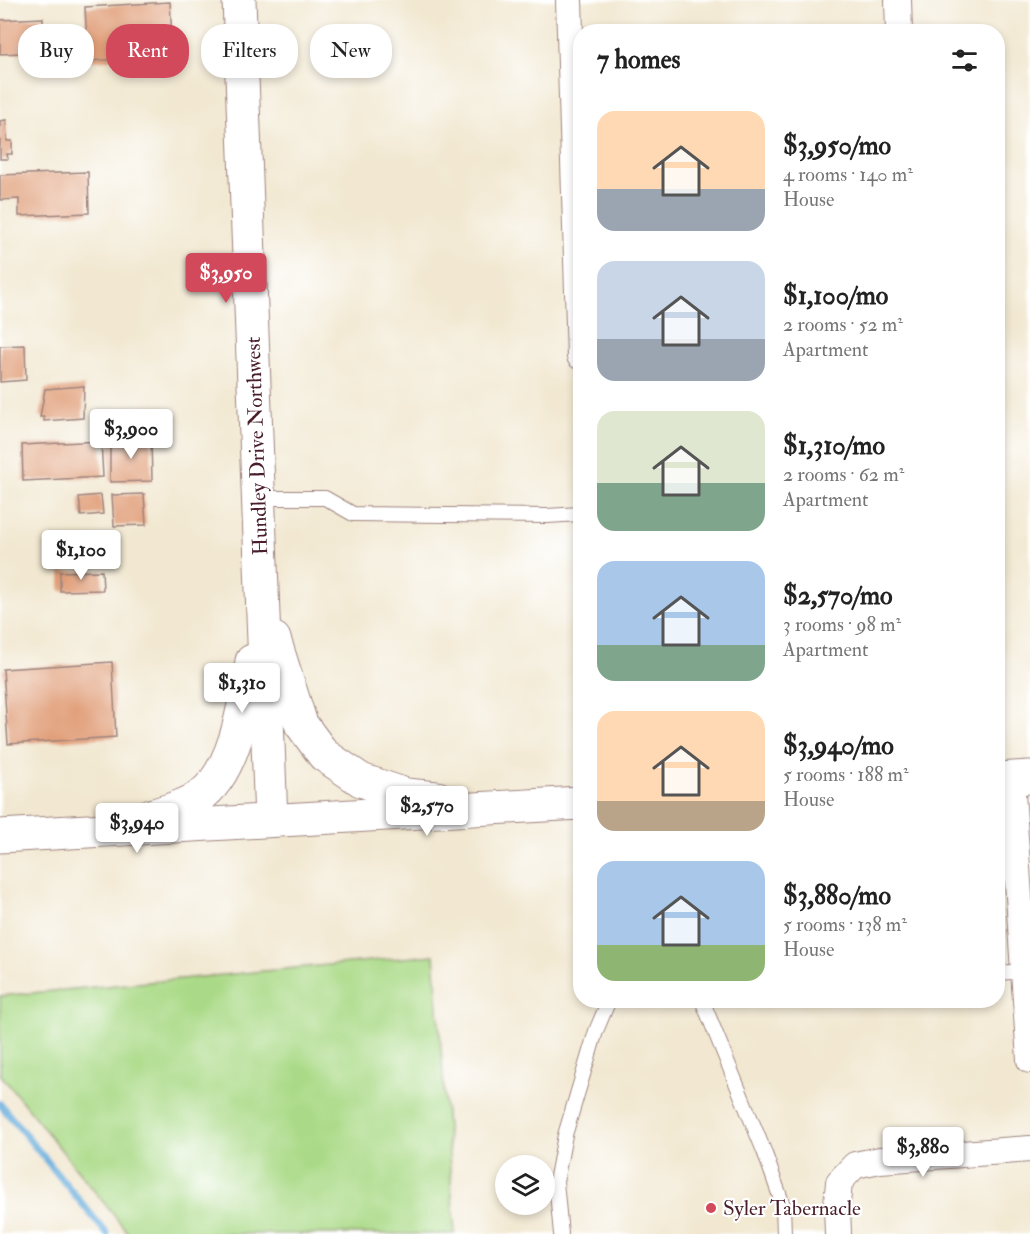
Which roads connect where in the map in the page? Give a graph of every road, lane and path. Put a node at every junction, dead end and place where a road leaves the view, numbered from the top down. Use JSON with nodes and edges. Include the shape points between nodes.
{"nodes":[{"id":1,"x":239,"y":0,"type":"edge"},
{"id":2,"x":569,"y":0,"type":"edge"},
{"id":3,"x":898,"y":0,"type":"edge"},
{"id":4,"x":899,"y":24,"type":"edge"},
{"id":5,"x":573,"y":129,"type":"edge"},
{"id":6,"x":259,"y":498,"type":"junction"},
{"id":7,"x":573,"y":514,"type":"edge"},
{"id":8,"x":263,"y":606,"type":"junction"},
{"id":9,"x":1013,"y":778,"type":"edge"},
{"id":10,"x":573,"y":803,"type":"edge"},
{"id":11,"x":530,"y":806,"type":"junction"},
{"id":12,"x":271,"y":820,"type":"junction"},
{"id":13,"x":104,"y":830,"type":"junction"},
{"id":14,"x":0,"y":836,"type":"edge"},
{"id":15,"x":1024,"y":971,"type":"junction"},
{"id":16,"x":1005,"y":972,"type":"edge"},
{"id":17,"x":606,"y":1008,"type":"edge"},
{"id":18,"x":705,"y":1008,"type":"edge"},
{"id":19,"x":1030,"y":1060,"type":"edge"},
{"id":20,"x":1030,"y":1149,"type":"edge"},
{"id":21,"x":561,"y":1234,"type":"edge"},
{"id":22,"x":784,"y":1234,"type":"edge"},
{"id":23,"x":838,"y":1234,"type":"edge"}],
"edges":[{"from":1,"to":6,"type":"street","name":"Hundley Drive Northwest"},
{"from":2,"to":5,"type":"street"},
{"from":3,"to":4,"type":"street"},
{"from":6,"to":7,"type":"lane","via":[[324,498],[353,514]]},
{"from":6,"to":8,"type":"street","name":"Hundley Drive Northwest"},
{"from":8,"to":11,"type":"street","via":[[301,724],[324,755],[361,780],[406,795]]},
{"from":8,"to":12,"type":"street","name":"Hundley Drive Northwest"},
{"from":8,"to":13,"type":"street","via":[[238,737],[219,774],[200,797]]},
{"from":9,"to":15,"type":"street"},
{"from":10,"to":11,"type":"street"},
{"from":11,"to":12,"type":"street"},
{"from":12,"to":13,"type":"street"},
{"from":13,"to":14,"type":"street"},
{"from":15,"to":16,"type":"lane"},
{"from":15,"to":19,"type":"street"},
{"from":17,"to":21,"type":"lane","via":[[565,1135],[556,1182]]},
{"from":18,"to":22,"type":"lane","via":[[783,1205]]},
{"from":20,"to":23,"type":"street","via":[[855,1165],[839,1182]]}]}
